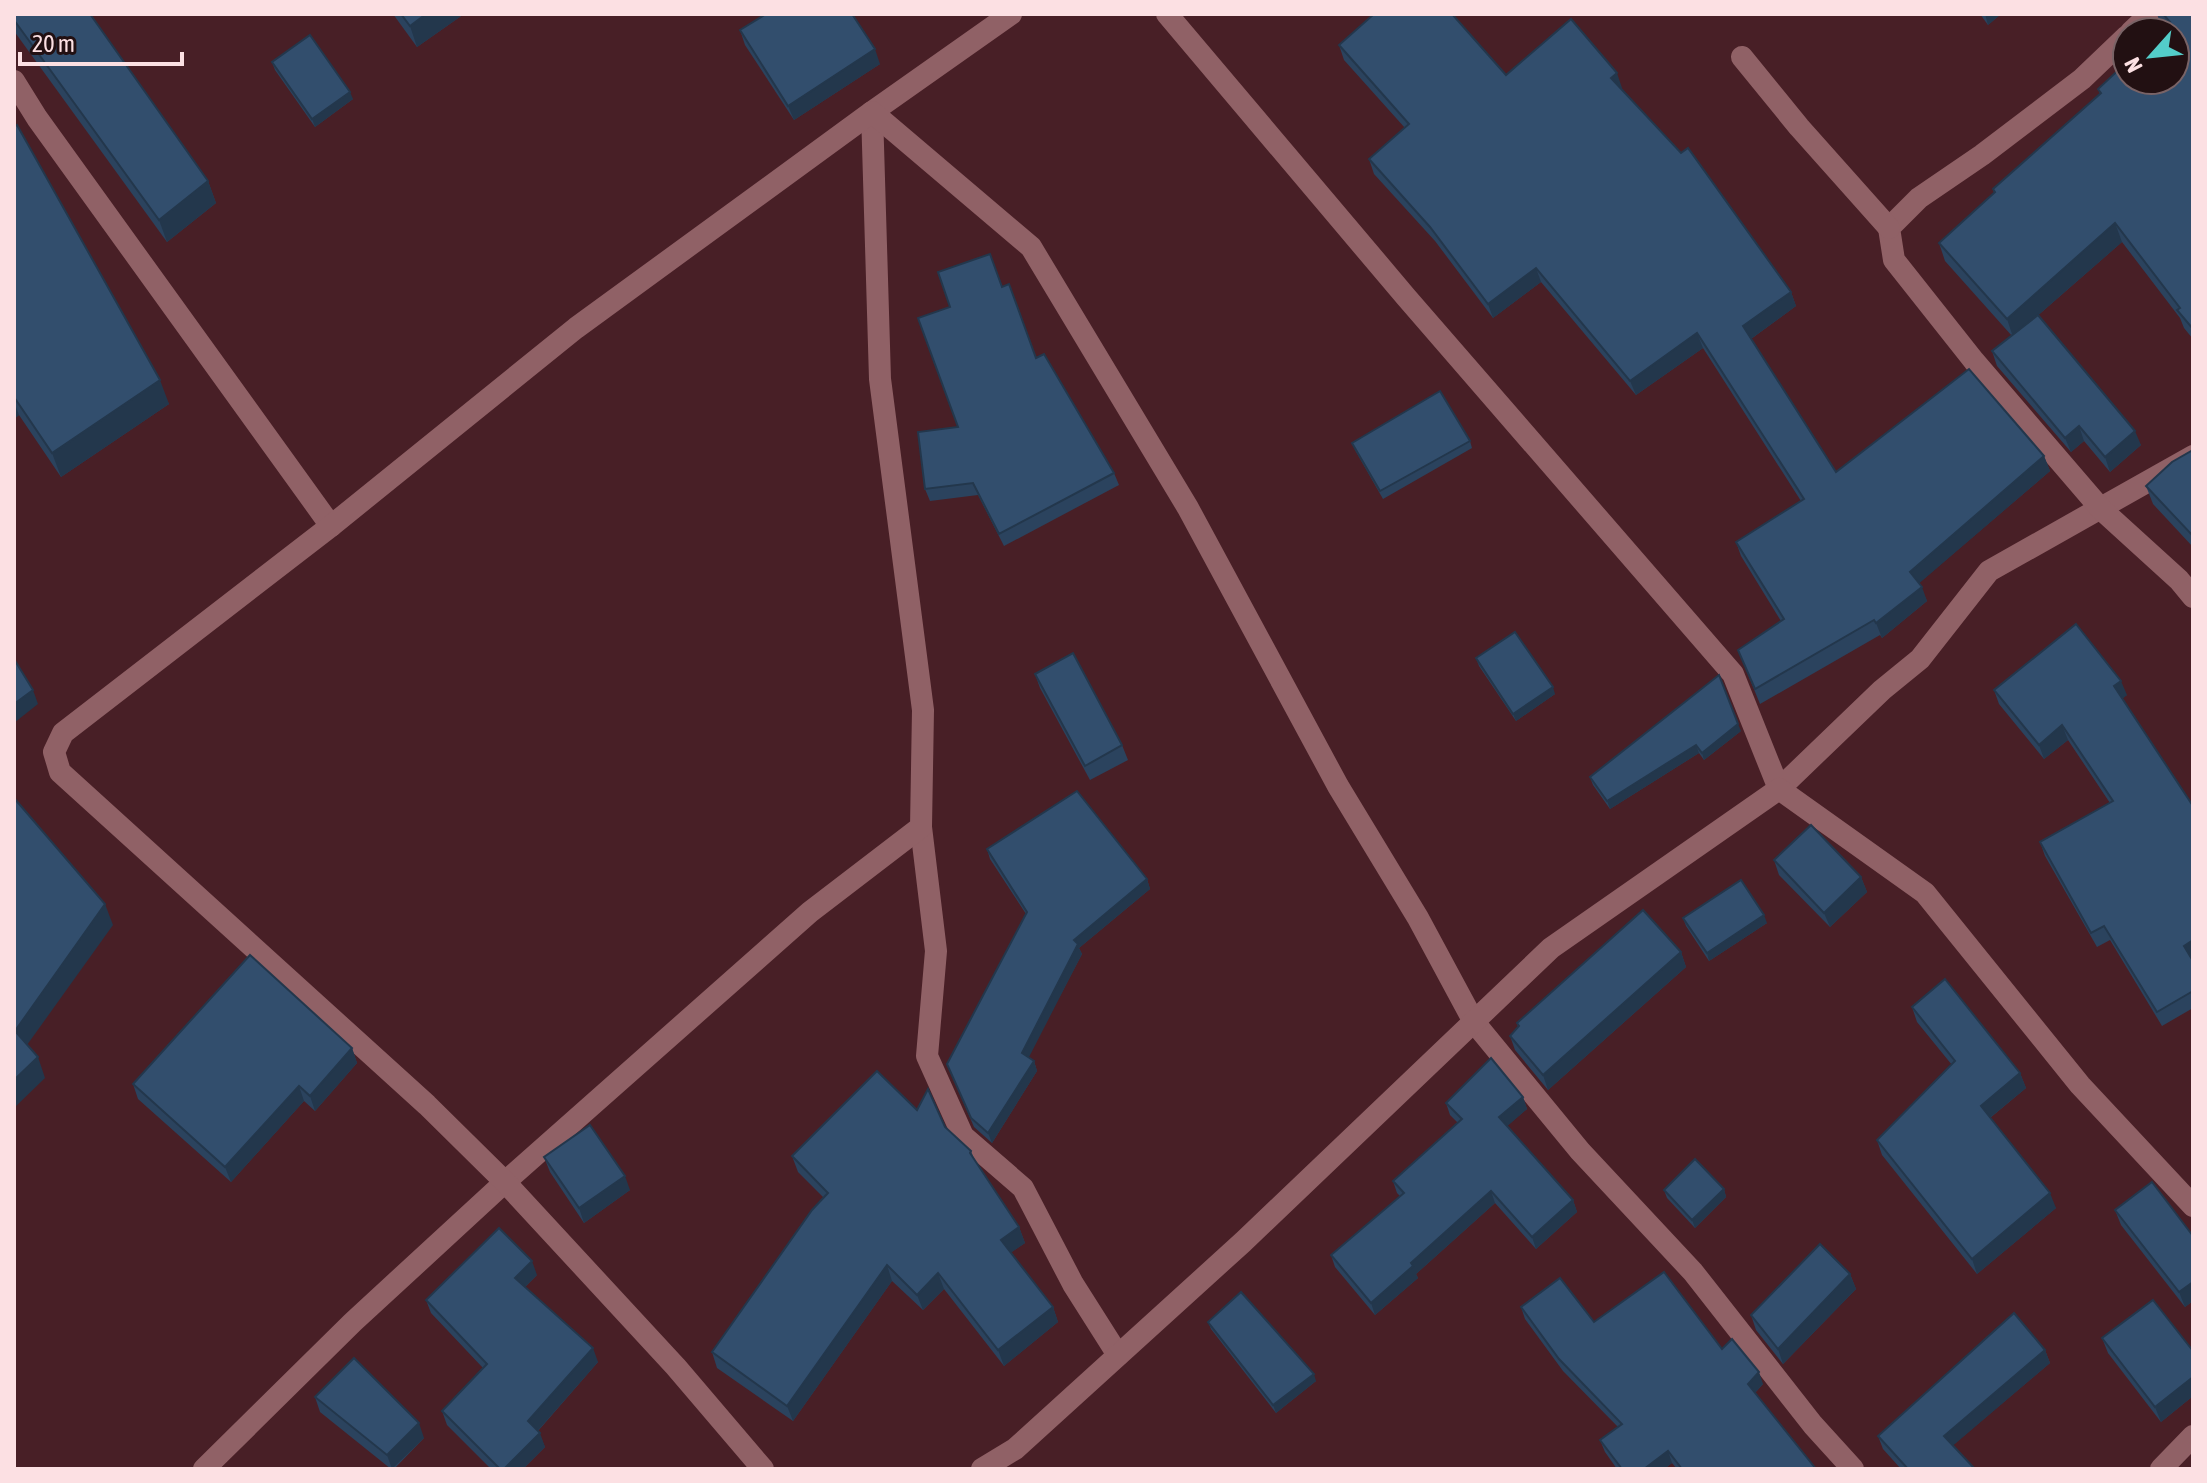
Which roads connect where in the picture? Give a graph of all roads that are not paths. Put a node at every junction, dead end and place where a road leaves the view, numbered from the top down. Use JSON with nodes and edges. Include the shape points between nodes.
{"nodes":[{"id":1,"x":1011,"y":14,"type":"edge"},
{"id":2,"x":1167,"y":14,"type":"edge"},
{"id":3,"x":2111,"y":51,"type":"edge"},
{"id":4,"x":1742,"y":57,"type":"dead end"},
{"id":5,"x":14,"y":81,"type":"edge"},
{"id":6,"x":872,"y":112,"type":"junction"},
{"id":7,"x":1889,"y":228,"type":"junction"},
{"id":8,"x":2193,"y":456,"type":"edge"},
{"id":9,"x":2101,"y":509,"type":"junction"},
{"id":10,"x":331,"y":526,"type":"junction"},
{"id":11,"x":2193,"y":597,"type":"edge"},
{"id":12,"x":1779,"y":789,"type":"junction"},
{"id":13,"x":921,"y":827,"type":"junction"},
{"id":14,"x":1474,"y":1022,"type":"junction"},
{"id":15,"x":505,"y":1182,"type":"junction"},
{"id":16,"x":2193,"y":1206,"type":"edge"},
{"id":17,"x":1118,"y":1355,"type":"junction"},
{"id":18,"x":2193,"y":1436,"type":"edge"},
{"id":19,"x":204,"y":1469,"type":"edge"},
{"id":20,"x":763,"y":1469,"type":"edge"},
{"id":21,"x":982,"y":1469,"type":"edge"},
{"id":22,"x":1853,"y":1469,"type":"edge"},
{"id":23,"x":2161,"y":1469,"type":"edge"}],
"edges":[{"from":1,"to":6,"type":"street"},
{"from":2,"to":12,"type":"street","via":[[1733,674]]},
{"from":3,"to":7,"type":"street","via":[[2082,79],[1919,198]]},
{"from":4,"to":7,"type":"street"},
{"from":5,"to":10,"type":"street"},
{"from":6,"to":10,"type":"street","via":[[576,328]]},
{"from":6,"to":13,"type":"street","via":[[880,379],[923,710]]},
{"from":6,"to":14,"type":"street","via":[[1031,247],[1188,508],[1338,786]]},
{"from":7,"to":9,"type":"street","via":[[1894,260]]},
{"from":8,"to":9,"type":"street"},
{"from":9,"to":11,"type":"street"},
{"from":9,"to":12,"type":"street","via":[[1989,571],[1920,659]]},
{"from":10,"to":15,"type":"street","via":[[63,733],[54,752],[60,772]]},
{"from":12,"to":14,"type":"street","via":[[1551,948]]},
{"from":12,"to":16,"type":"street","via":[[1925,893],[2080,1085]]},
{"from":13,"to":15,"type":"street","via":[[810,912]]},
{"from":13,"to":17,"type":"street","via":[[936,951],[927,1056],[963,1136],[1023,1188],[1073,1284]]},
{"from":14,"to":17,"type":"street"},
{"from":14,"to":22,"type":"street","via":[[1580,1151],[1693,1272]]},
{"from":15,"to":19,"type":"street"},
{"from":15,"to":20,"type":"street"},
{"from":17,"to":21,"type":"street","via":[[1015,1449]]},
{"from":18,"to":23,"type":"street"}]}
